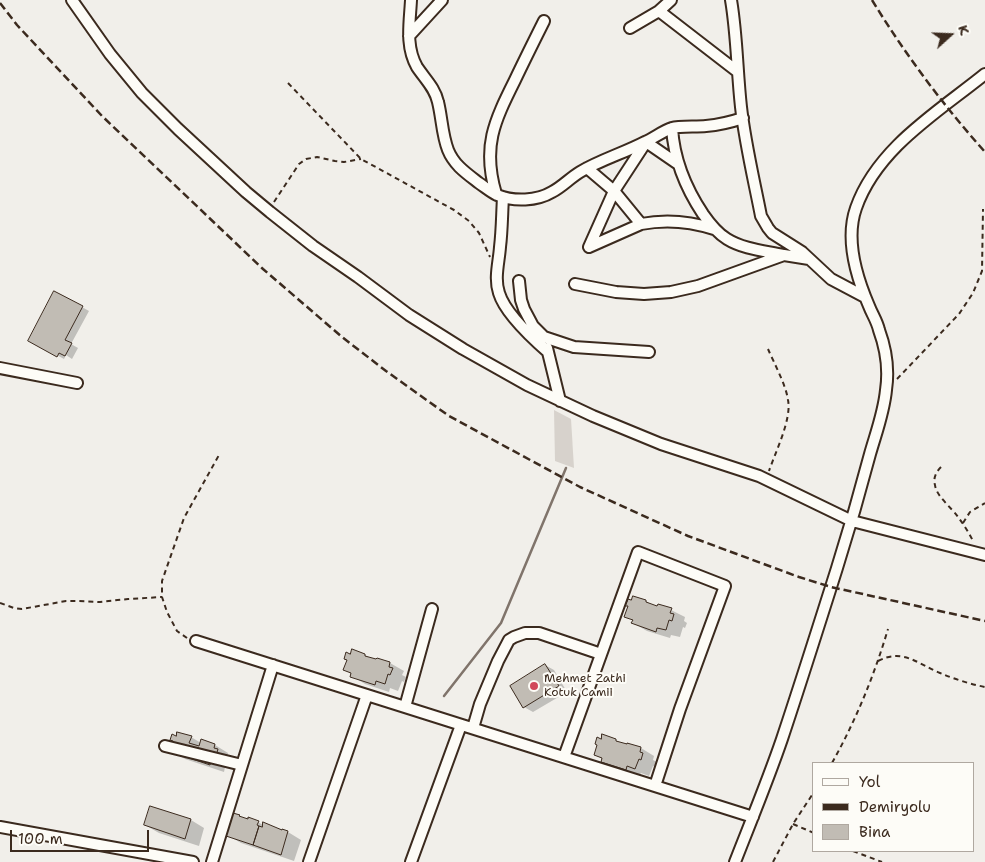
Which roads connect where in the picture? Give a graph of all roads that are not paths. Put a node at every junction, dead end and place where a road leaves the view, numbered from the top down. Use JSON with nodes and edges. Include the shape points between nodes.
{"nodes":[{"id":1,"x":72,"y":0,"type":"edge"},
{"id":2,"x":411,"y":0,"type":"edge"},
{"id":3,"x":442,"y":0,"type":"edge"},
{"id":4,"x":671,"y":0,"type":"edge"},
{"id":5,"x":730,"y":0,"type":"edge"},
{"id":6,"x":659,"y":5,"type":"edge"},
{"id":7,"x":544,"y":22,"type":"dead end"},
{"id":8,"x":630,"y":28,"type":"dead end"},
{"id":9,"x":409,"y":36,"type":"junction"},
{"id":10,"x":738,"y":72,"type":"junction"},
{"id":11,"x":985,"y":74,"type":"edge"},
{"id":12,"x":743,"y":118,"type":"junction"},
{"id":13,"x":672,"y":128,"type":"junction"},
{"id":14,"x":646,"y":142,"type":"junction"},
{"id":15,"x":678,"y":164,"type":"junction"},
{"id":16,"x":587,"y":168,"type":"junction"},
{"id":17,"x":614,"y":191,"type":"junction"},
{"id":18,"x":499,"y":196,"type":"junction"},
{"id":19,"x":641,"y":224,"type":"junction"},
{"id":20,"x":714,"y":229,"type":"junction"},
{"id":21,"x":784,"y":255,"type":"junction"},
{"id":22,"x":810,"y":259,"type":"junction"},
{"id":23,"x":519,"y":281,"type":"dead end"},
{"id":24,"x":575,"y":284,"type":"dead end"},
{"id":25,"x":865,"y":297,"type":"junction"},
{"id":26,"x":544,"y":337,"type":"junction"},
{"id":27,"x":548,"y":352,"type":"junction"},
{"id":28,"x":649,"y":352,"type":"dead end"},
{"id":29,"x":0,"y":368,"type":"edge"},
{"id":30,"x":77,"y":383,"type":"dead end"},
{"id":31,"x":560,"y":401,"type":"junction"},
{"id":32,"x":852,"y":521,"type":"junction"},
{"id":33,"x":981,"y":554,"type":"edge"},
{"id":34,"x":432,"y":609,"type":"dead end"},
{"id":35,"x":196,"y":641,"type":"road end"},
{"id":36,"x":601,"y":654,"type":"junction"},
{"id":37,"x":273,"y":665,"type":"junction"},
{"id":38,"x":367,"y":695,"type":"junction"},
{"id":39,"x":404,"y":707,"type":"junction"},
{"id":40,"x":461,"y":724,"type":"junction"},
{"id":41,"x":473,"y":728,"type":"junction"},
{"id":42,"x":165,"y":746,"type":"dead end"},
{"id":43,"x":564,"y":757,"type":"junction"},
{"id":44,"x":242,"y":765,"type":"junction"},
{"id":45,"x":655,"y":786,"type":"junction"},
{"id":46,"x":752,"y":817,"type":"junction"},
{"id":47,"x":0,"y":827,"type":"edge"},
{"id":48,"x":193,"y":862,"type":"edge"},
{"id":49,"x":212,"y":862,"type":"edge"},
{"id":50,"x":309,"y":862,"type":"edge"},
{"id":51,"x":411,"y":862,"type":"edge"},
{"id":52,"x":735,"y":862,"type":"edge"}],
"edges":[{"from":1,"to":31,"type":"street","via":[[142,93],[270,212],[436,332],[494,368]]},
{"from":2,"to":9,"type":"street"},
{"from":3,"to":9,"type":"street"},
{"from":4,"to":6,"type":"street"},
{"from":5,"to":10,"type":"street"},
{"from":6,"to":8,"type":"street"},
{"from":6,"to":10,"type":"street"},
{"from":7,"to":18,"type":"street","via":[[494,127],[490,162]]},
{"from":9,"to":18,"type":"street","via":[[417,67],[431,84],[437,98],[452,158],[466,174]]},
{"from":10,"to":12,"type":"street"},
{"from":11,"to":25,"type":"street","via":[[908,134],[865,187],[854,216],[852,237],[855,263]]},
{"from":12,"to":13,"type":"street","via":[[706,126]]},
{"from":12,"to":22,"type":"street","via":[[761,216],[772,233]]},
{"from":13,"to":14,"type":"street"},
{"from":13,"to":15,"type":"street"},
{"from":14,"to":15,"type":"street"},
{"from":14,"to":16,"type":"street"},
{"from":14,"to":17,"type":"street"},
{"from":15,"to":20,"type":"street","via":[[690,192]]},
{"from":16,"to":17,"type":"street"},
{"from":16,"to":18,"type":"street","via":[[546,195],[517,200]]},
{"from":17,"to":19,"type":"street"},
{"from":17,"to":19,"type":"street","via":[[589,247]]},
{"from":18,"to":27,"type":"street","via":[[502,231],[496,277],[499,294],[515,318]]},
{"from":19,"to":20,"type":"street","via":[[682,221]]},
{"from":20,"to":21,"type":"street","via":[[735,243]]},
{"from":21,"to":22,"type":"street"},
{"from":21,"to":24,"type":"street","via":[[698,286],[671,292],[616,292]]},
{"from":22,"to":25,"type":"street","via":[[831,279]]},
{"from":23,"to":26,"type":"street","via":[[524,309],[533,326]]},
{"from":25,"to":32,"type":"street","via":[[883,342],[886,391]]},
{"from":26,"to":27,"type":"street"},
{"from":26,"to":28,"type":"street","via":[[574,348]]},
{"from":27,"to":31,"type":"street"},
{"from":29,"to":30,"type":"street"},
{"from":31,"to":32,"type":"street","via":[[661,444],[759,476]]},
{"from":32,"to":33,"type":"street"},
{"from":32,"to":46,"type":"street","via":[[782,740]]},
{"from":34,"to":39,"type":"street"},
{"from":35,"to":37,"type":"street"},
{"from":36,"to":41,"type":"street","via":[[539,633],[514,637],[509,640],[498,662]]},
{"from":36,"to":43,"type":"street"},
{"from":36,"to":45,"type":"street","via":[[638,552],[725,586]]},
{"from":37,"to":38,"type":"street"},
{"from":37,"to":44,"type":"street"},
{"from":38,"to":39,"type":"street"},
{"from":38,"to":50,"type":"street"},
{"from":39,"to":40,"type":"street"},
{"from":40,"to":41,"type":"street"},
{"from":40,"to":51,"type":"street"},
{"from":41,"to":43,"type":"street"},
{"from":42,"to":44,"type":"street"},
{"from":43,"to":45,"type":"street"},
{"from":44,"to":49,"type":"street"},
{"from":45,"to":46,"type":"street"},
{"from":46,"to":52,"type":"street"},
{"from":47,"to":48,"type":"street"}]}
